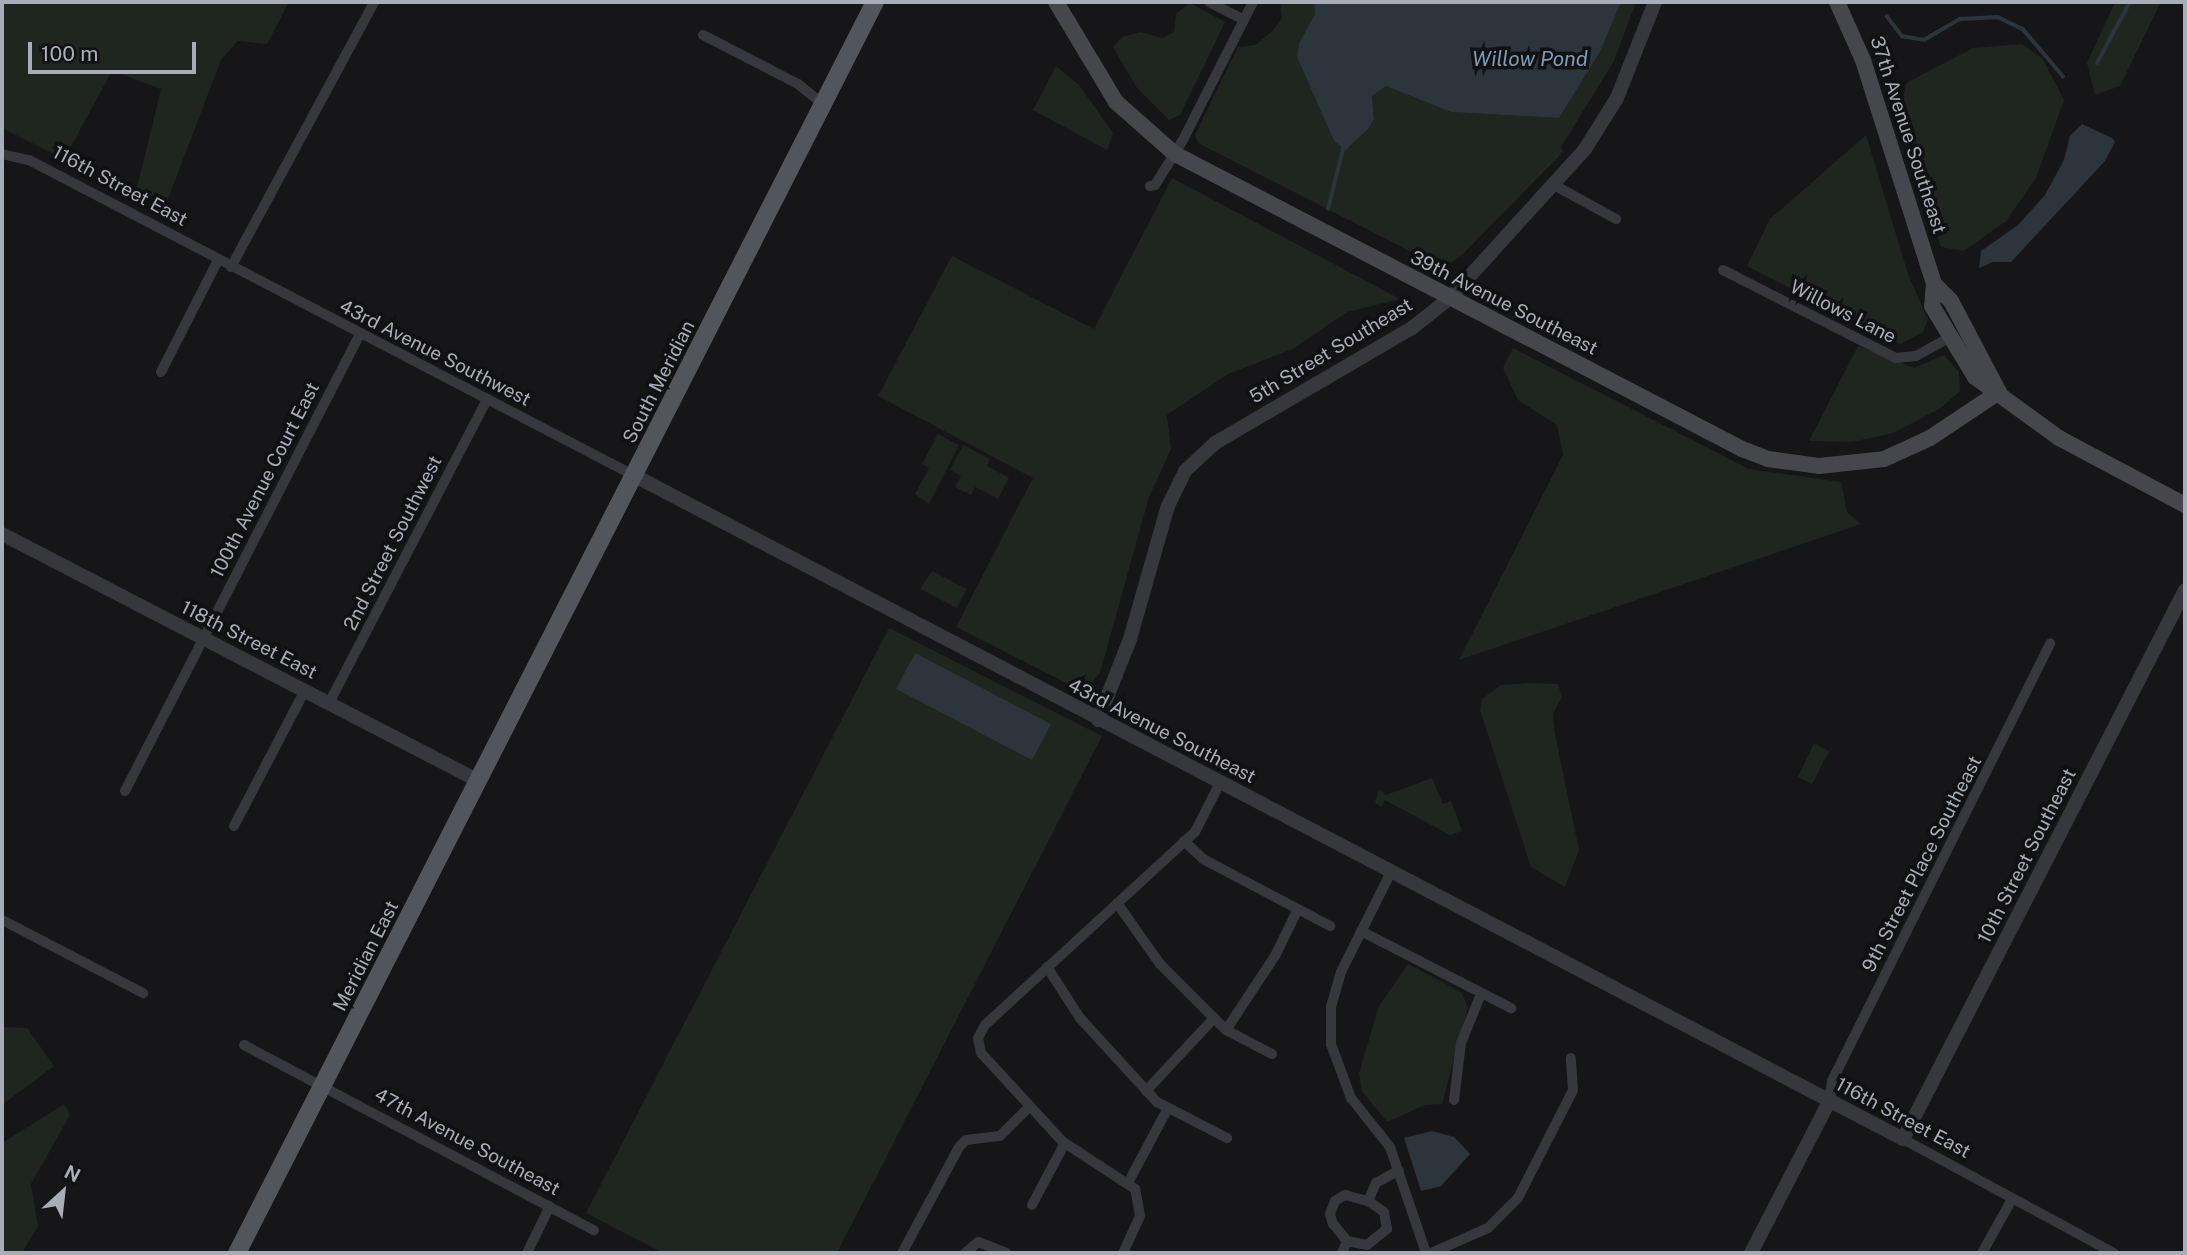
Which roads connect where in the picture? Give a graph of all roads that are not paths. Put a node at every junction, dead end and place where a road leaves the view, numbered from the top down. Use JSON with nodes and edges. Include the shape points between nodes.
{"nodes":[{"id":1,"x":374,"y":2,"type":"edge"},
{"id":2,"x":874,"y":2,"type":"edge"},
{"id":3,"x":1056,"y":2,"type":"edge"},
{"id":4,"x":1209,"y":2,"type":"edge"},
{"id":5,"x":1253,"y":2,"type":"edge"},
{"id":6,"x":1654,"y":2,"type":"edge"},
{"id":7,"x":1837,"y":2,"type":"edge"},
{"id":8,"x":1244,"y":20,"type":"junction"},
{"id":9,"x":702,"y":35,"type":"dead end"},
{"id":10,"x":823,"y":104,"type":"junction"},
{"id":11,"x":2,"y":154,"type":"edge"},
{"id":12,"x":1175,"y":154,"type":"junction"},
{"id":13,"x":1150,"y":186,"type":"dead end"},
{"id":14,"x":1554,"y":186,"type":"junction"},
{"id":15,"x":1616,"y":219,"type":"dead end"},
{"id":16,"x":218,"y":260,"type":"junction"},
{"id":17,"x":231,"y":267,"type":"junction"},
{"id":18,"x":1723,"y":270,"type":"dead end"},
{"id":19,"x":1934,"y":284,"type":"junction"},
{"id":20,"x":1450,"y":298,"type":"junction"},
{"id":21,"x":360,"y":334,"type":"junction"},
{"id":22,"x":1948,"y":338,"type":"junction"},
{"id":23,"x":161,"y":372,"type":"dead end"},
{"id":24,"x":1999,"y":392,"type":"junction"},
{"id":25,"x":487,"y":399,"type":"junction"},
{"id":26,"x":635,"y":476,"type":"junction"},
{"id":27,"x":2185,"y":505,"type":"edge"},
{"id":28,"x":2,"y":534,"type":"edge"},
{"id":29,"x":2185,"y":590,"type":"edge"},
{"id":30,"x":203,"y":638,"type":"junction"},
{"id":31,"x":2050,"y":643,"type":"dead end"},
{"id":32,"x":305,"y":690,"type":"junction"},
{"id":33,"x":330,"y":703,"type":"junction"},
{"id":34,"x":1098,"y":720,"type":"junction"},
{"id":35,"x":479,"y":780,"type":"junction"},
{"id":36,"x":1220,"y":783,"type":"junction"},
{"id":37,"x":125,"y":791,"type":"dead end"},
{"id":38,"x":234,"y":826,"type":"dead end"},
{"id":39,"x":1184,"y":841,"type":"junction"},
{"id":40,"x":1391,"y":872,"type":"junction"},
{"id":41,"x":1116,"y":904,"type":"junction"},
{"id":42,"x":1298,"y":909,"type":"junction"},
{"id":43,"x":2,"y":920,"type":"edge"},
{"id":44,"x":1330,"y":926,"type":"dead end"},
{"id":45,"x":1361,"y":931,"type":"junction"},
{"id":46,"x":1047,"y":967,"type":"junction"},
{"id":47,"x":143,"y":993,"type":"dead end"},
{"id":48,"x":1481,"y":994,"type":"junction"},
{"id":49,"x":1511,"y":1008,"type":"dead end"},
{"id":50,"x":1214,"y":1017,"type":"junction"},
{"id":51,"x":1672,"y":1018,"type":"joint"},
{"id":52,"x":1226,"y":1030,"type":"junction"},
{"id":53,"x":244,"y":1045,"type":"dead end"},
{"id":54,"x":1272,"y":1054,"type":"dead end"},
{"id":55,"x":1571,"y":1058,"type":"dead end"},
{"id":56,"x":322,"y":1086,"type":"junction"},
{"id":57,"x":1146,"y":1091,"type":"junction"},
{"id":58,"x":1454,"y":1100,"type":"dead end"},
{"id":59,"x":1830,"y":1100,"type":"junction"},
{"id":60,"x":1030,"y":1106,"type":"junction"},
{"id":61,"x":1168,"y":1108,"type":"junction"},
{"id":62,"x":1227,"y":1138,"type":"dead end"},
{"id":63,"x":1903,"y":1139,"type":"junction"},
{"id":64,"x":1065,"y":1143,"type":"junction"},
{"id":65,"x":1399,"y":1170,"type":"junction"},
{"id":66,"x":1129,"y":1181,"type":"junction"},
{"id":67,"x":2012,"y":1199,"type":"junction"},
{"id":68,"x":1368,"y":1201,"type":"junction"},
{"id":69,"x":1032,"y":1205,"type":"dead end"},
{"id":70,"x":550,"y":1206,"type":"junction"},
{"id":71,"x":594,"y":1230,"type":"dead end"},
{"id":72,"x":1347,"y":1241,"type":"junction"},
{"id":73,"x":237,"y":1253,"type":"edge"},
{"id":74,"x":527,"y":1253,"type":"edge"},
{"id":75,"x":902,"y":1253,"type":"edge"},
{"id":76,"x":965,"y":1253,"type":"edge"},
{"id":77,"x":1006,"y":1253,"type":"edge"},
{"id":78,"x":1123,"y":1253,"type":"edge"},
{"id":79,"x":1342,"y":1253,"type":"edge"},
{"id":80,"x":1429,"y":1253,"type":"edge"},
{"id":81,"x":1751,"y":1253,"type":"edge"},
{"id":82,"x":1982,"y":1253,"type":"edge"},
{"id":83,"x":2114,"y":1253,"type":"edge"}],
"edges":[{"from":1,"to":17,"type":"street"},
{"from":2,"to":10,"type":"main road","name":"South Meridian"},
{"from":3,"to":12,"type":"main road","name":"39th Avenue Southeast","via":[[1116,102]]},
{"from":4,"to":8,"type":"street"},
{"from":5,"to":8,"type":"street"},
{"from":6,"to":14,"type":"street","name":"5th Street Southeast","via":[[1617,98]]},
{"from":7,"to":19,"type":"main road","name":"37th Avenue Southeast","via":[[1863,60]]},
{"from":8,"to":12,"type":"street"},
{"from":9,"to":10,"type":"street","via":[[798,84]]},
{"from":10,"to":26,"type":"main road","name":"South Meridian"},
{"from":11,"to":16,"type":"street","name":"116th Street East","via":[[29,160]]},
{"from":12,"to":13,"type":"street"},
{"from":12,"to":20,"type":"main road","name":"39th Avenue Southeast"},
{"from":14,"to":15,"type":"street"},
{"from":14,"to":20,"type":"street","name":"5th Street Southeast"},
{"from":16,"to":17,"type":"street","name":"43rd Avenue Southwest"},
{"from":16,"to":23,"type":"street"},
{"from":17,"to":21,"type":"street","name":"43rd Avenue Southwest"},
{"from":18,"to":22,"type":"street","name":"Willows Lane","via":[[1896,358],[1916,356]]},
{"from":19,"to":22,"type":"main road","name":"37th Avenue Southeast","via":[[1932,306]]},
{"from":19,"to":24,"type":"main road","name":"37th Avenue Southeast","via":[[1951,301],[1989,365]]},
{"from":20,"to":24,"type":"main road","name":"39th Avenue Southeast","via":[[1742,449],[1795,464],[1855,465],[1909,450]]},
{"from":20,"to":34,"type":"street","name":"5th Street Southeast","via":[[1412,328],[1215,443],[1191,464],[1167,506],[1130,639]]},
{"from":21,"to":25,"type":"street","name":"43rd Avenue Southwest"},
{"from":21,"to":30,"type":"street","name":"100th Avenue Court East"},
{"from":22,"to":24,"type":"main road","via":[[1975,377]]},
{"from":24,"to":27,"type":"main road","via":[[2059,438]]},
{"from":25,"to":26,"type":"street","name":"43rd Avenue Southwest"},
{"from":25,"to":33,"type":"street","name":"2nd Street Southwest"},
{"from":26,"to":34,"type":"street","name":"43rd Avenue Southeast"},
{"from":26,"to":35,"type":"main road","name":"South Meridian"},
{"from":28,"to":30,"type":"street","name":"118th Street East"},
{"from":29,"to":63,"type":"street","name":"10th Street Southeast"},
{"from":30,"to":32,"type":"street","name":"118th Street East"},
{"from":30,"to":37,"type":"street","name":"100th Avenue Court East"},
{"from":31,"to":59,"type":"street","name":"9th Street Place Southeast","via":[[1832,1081]]},
{"from":32,"to":33,"type":"street","name":"118th Street East"},
{"from":32,"to":38,"type":"street"},
{"from":33,"to":35,"type":"street","name":"118th Street East"},
{"from":34,"to":36,"type":"street","name":"43rd Avenue Southeast"},
{"from":35,"to":56,"type":"main road","name":"Meridian East"},
{"from":36,"to":39,"type":"street","via":[[1195,832]]},
{"from":36,"to":40,"type":"street","name":"43rd Avenue Southeast"},
{"from":39,"to":41,"type":"street"},
{"from":39,"to":42,"type":"street","via":[[1203,859]]},
{"from":40,"to":45,"type":"street"},
{"from":40,"to":51,"type":"street","name":"43rd Avenue Southeast"},
{"from":41,"to":46,"type":"street"},
{"from":41,"to":50,"type":"street","via":[[1160,964]]},
{"from":42,"to":44,"type":"street"},
{"from":42,"to":52,"type":"street","via":[[1275,956]]},
{"from":43,"to":47,"type":"street"},
{"from":45,"to":48,"type":"street"},
{"from":45,"to":65,"type":"street","via":[[1334,990],[1331,1044],[1342,1082],[1390,1147]]},
{"from":46,"to":57,"type":"street","via":[[1080,1018]]},
{"from":46,"to":60,"type":"street","via":[[985,1025],[978,1038],[981,1053]]},
{"from":48,"to":49,"type":"street"},
{"from":48,"to":58,"type":"street","via":[[1461,1043]]},
{"from":50,"to":52,"type":"street"},
{"from":50,"to":57,"type":"street"},
{"from":51,"to":59,"type":"street","name":"116th Street East"},
{"from":52,"to":54,"type":"street"},
{"from":53,"to":56,"type":"street","name":"47th Avenue Southeast"},
{"from":55,"to":80,"type":"street","via":[[1573,1090],[1518,1198],[1488,1228]]},
{"from":56,"to":70,"type":"street","name":"47th Avenue Southeast"},
{"from":56,"to":73,"type":"main road","name":"Meridian East"},
{"from":57,"to":61,"type":"street"},
{"from":59,"to":63,"type":"street","name":"116th Street East"},
{"from":59,"to":81,"type":"street"},
{"from":60,"to":64,"type":"street"},
{"from":60,"to":75,"type":"street","via":[[1000,1136],[966,1140],[959,1147]]},
{"from":61,"to":62,"type":"street"},
{"from":61,"to":66,"type":"street"},
{"from":63,"to":67,"type":"street","name":"116th Street East"},
{"from":64,"to":66,"type":"street"},
{"from":64,"to":69,"type":"street"},
{"from":65,"to":68,"type":"street","via":[[1376,1183]]},
{"from":65,"to":80,"type":"street"},
{"from":66,"to":78,"type":"street","via":[[1139,1196],[1140,1216]]},
{"from":67,"to":82,"type":"street"},
{"from":67,"to":83,"type":"street","name":"116th Street East"},
{"from":68,"to":72,"type":"street","via":[[1345,1195],[1335,1201],[1330,1214]]},
{"from":68,"to":72,"type":"street","via":[[1384,1212],[1387,1229],[1367,1245]]},
{"from":70,"to":71,"type":"street","name":"47th Avenue Southeast"},
{"from":70,"to":74,"type":"street"},
{"from":72,"to":79,"type":"street"},
{"from":76,"to":77,"type":"street","via":[[978,1242]]}]}
